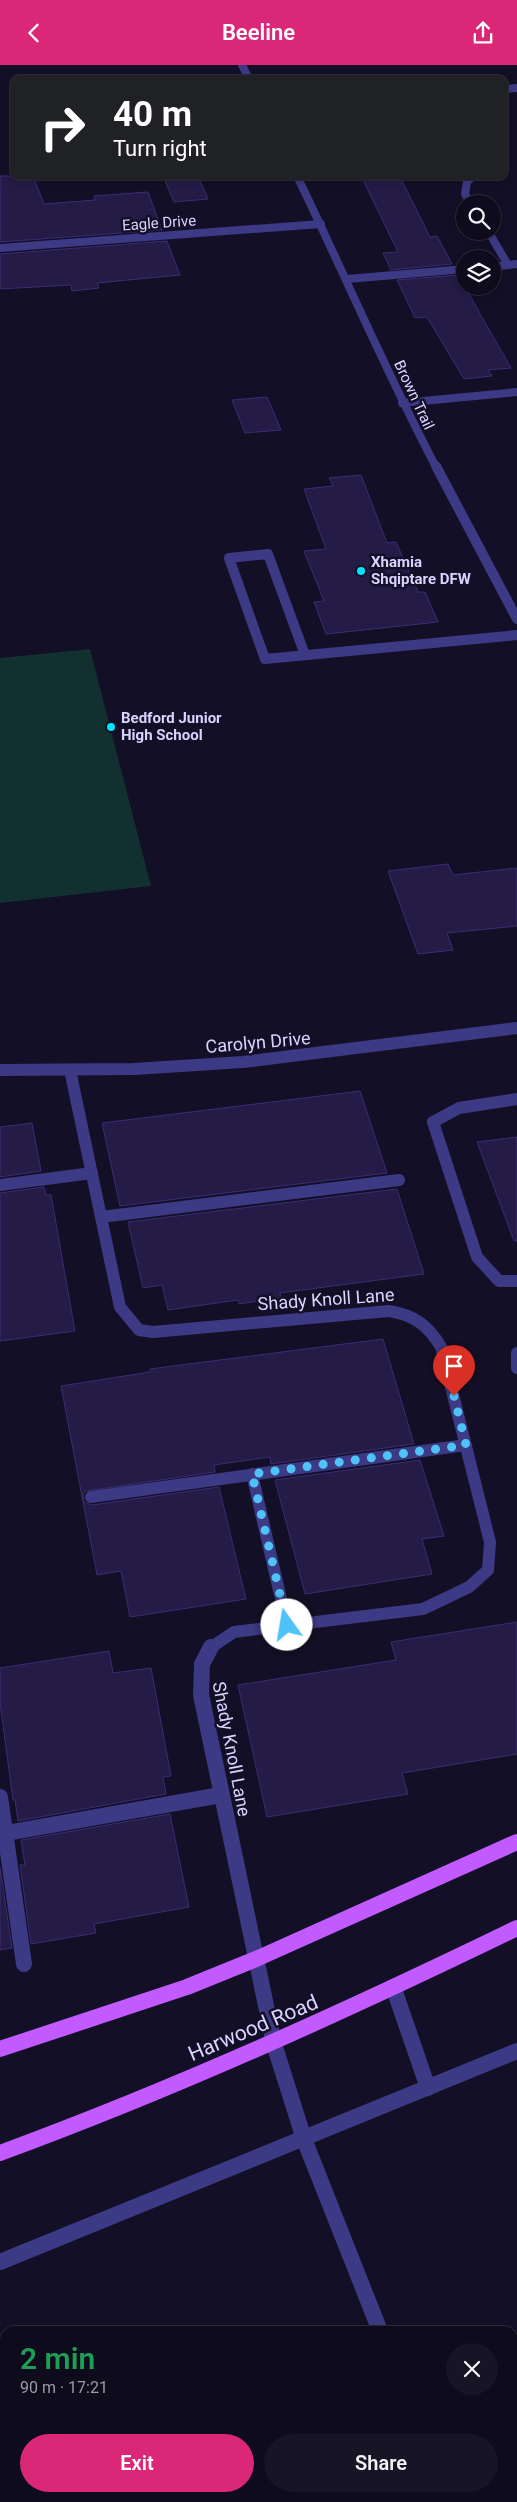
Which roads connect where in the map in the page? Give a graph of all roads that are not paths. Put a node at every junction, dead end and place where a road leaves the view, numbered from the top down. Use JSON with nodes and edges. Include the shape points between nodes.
{"nodes":[{"id":1,"x":299,"y":180,"type":"edge"},
{"id":2,"x":469,"y":180,"type":"edge"},
{"id":3,"x":466,"y":195,"type":"edge"},
{"id":4,"x":321,"y":224,"type":"junction"},
{"id":5,"x":493,"y":240,"type":"edge"},
{"id":6,"x":0,"y":248,"type":"edge"},
{"id":7,"x":508,"y":265,"type":"junction"},
{"id":8,"x":517,"y":265,"type":"edge"},
{"id":9,"x":501,"y":266,"type":"edge"},
{"id":10,"x":456,"y":270,"type":"edge"},
{"id":11,"x":347,"y":279,"type":"junction"},
{"id":12,"x":517,"y":392,"type":"edge"},
{"id":13,"x":402,"y":403,"type":"junction"},
{"id":14,"x":517,"y":619,"type":"edge"},
{"id":15,"x":517,"y":635,"type":"edge"},
{"id":16,"x":305,"y":655,"type":"junction"},
{"id":17,"x":517,"y":1028,"type":"edge"},
{"id":18,"x":70,"y":1069,"type":"junction"},
{"id":19,"x":0,"y":1070,"type":"edge"},
{"id":20,"x":517,"y":1099,"type":"edge"},
{"id":21,"x":92,"y":1173,"type":"junction"},
{"id":22,"x":399,"y":1180,"type":"dead end"},
{"id":23,"x":0,"y":1185,"type":"edge"},
{"id":24,"x":101,"y":1217,"type":"junction"},
{"id":25,"x":517,"y":1281,"type":"edge"},
{"id":26,"x":517,"y":1353,"type":"edge"},
{"id":27,"x":517,"y":1369,"type":"edge"},
{"id":28,"x":466,"y":1445,"type":"junction"},
{"id":29,"x":252,"y":1474,"type":"junction"},
{"id":30,"x":91,"y":1497,"type":"dead end"},
{"id":31,"x":287,"y":1625,"type":"junction"},
{"id":32,"x":221,"y":1795,"type":"junction"},
{"id":33,"x":0,"y":1797,"type":"edge"},
{"id":34,"x":3,"y":1834,"type":"edge"},
{"id":35,"x":517,"y":1842,"type":"edge"},
{"id":36,"x":517,"y":1928,"type":"edge"},
{"id":37,"x":256,"y":1959,"type":"junction"},
{"id":38,"x":24,"y":1964,"type":"dead end"},
{"id":39,"x":394,"y":1989,"type":"junction"},
{"id":40,"x":274,"y":2044,"type":"junction"},
{"id":41,"x":0,"y":2049,"type":"edge"},
{"id":42,"x":517,"y":2051,"type":"edge"},
{"id":43,"x":428,"y":2088,"type":"junction"},
{"id":44,"x":304,"y":2139,"type":"junction"},
{"id":45,"x":0,"y":2153,"type":"edge"},
{"id":46,"x":0,"y":2262,"type":"edge"},
{"id":47,"x":378,"y":2326,"type":"edge"}],
"edges":[{"from":1,"to":4,"type":"street","name":"Brown Trail"},
{"from":2,"to":3,"type":"street"},
{"from":4,"to":6,"type":"street","name":"Eagle Drive"},
{"from":4,"to":11,"type":"street","name":"Brown Trail"},
{"from":5,"to":7,"type":"street"},
{"from":7,"to":8,"type":"street"},
{"from":7,"to":9,"type":"street"},
{"from":10,"to":11,"type":"street"},
{"from":11,"to":13,"type":"street","name":"Brown Trail"},
{"from":12,"to":13,"type":"street"},
{"from":13,"to":14,"type":"street","name":"Brown Trail"},
{"from":15,"to":16,"type":"street"},
{"from":16,"to":16,"type":"street","via":[[268,554],[228,558],[265,659]]},
{"from":17,"to":18,"type":"street","name":"Carolyn Drive","via":[[243,1062],[134,1069]]},
{"from":18,"to":19,"type":"street","name":"Carolyn Drive"},
{"from":18,"to":21,"type":"street","name":"Shady Knoll Lane"},
{"from":20,"to":25,"type":"street","via":[[459,1108],[433,1121],[477,1257],[498,1281]]},
{"from":21,"to":23,"type":"street"},
{"from":21,"to":24,"type":"street","name":"Shady Knoll Lane"},
{"from":22,"to":24,"type":"street"},
{"from":24,"to":28,"type":"street","name":"Shady Knoll Lane","via":[[120,1307],[139,1330],[153,1332],[388,1311],[408,1313],[430,1327],[441,1347]]},
{"from":26,"to":27,"type":"street"},
{"from":28,"to":29,"type":"street"},
{"from":28,"to":31,"type":"street","name":"Shady Knoll Lane","via":[[490,1543],[488,1570],[469,1587],[423,1609]]},
{"from":29,"to":30,"type":"street"},
{"from":29,"to":31,"type":"street"},
{"from":31,"to":32,"type":"street","name":"Shady Knoll Lane","via":[[234,1632],[214,1642],[204,1654],[199,1672],[201,1695]]},
{"from":32,"to":34,"type":"street"},
{"from":32,"to":37,"type":"street","name":"Shady Knoll Lane"},
{"from":33,"to":34,"type":"street"},
{"from":34,"to":38,"type":"street"},
{"from":35,"to":37,"type":"main road"},
{"from":36,"to":39,"type":"main road","name":"Harwood Road"},
{"from":37,"to":40,"type":"street","name":"Shady Knoll Lane"},
{"from":37,"to":41,"type":"main road","via":[[187,1987]]},
{"from":39,"to":40,"type":"main road","name":"Harwood Road"},
{"from":39,"to":43,"type":"street"},
{"from":40,"to":44,"type":"street","name":"Shady Knoll Lane"},
{"from":40,"to":45,"type":"main road","name":"Harwood Road"},
{"from":42,"to":43,"type":"street"},
{"from":43,"to":44,"type":"street"},
{"from":44,"to":46,"type":"street"},
{"from":44,"to":47,"type":"street","name":"Shady Knoll Lane"}]}
